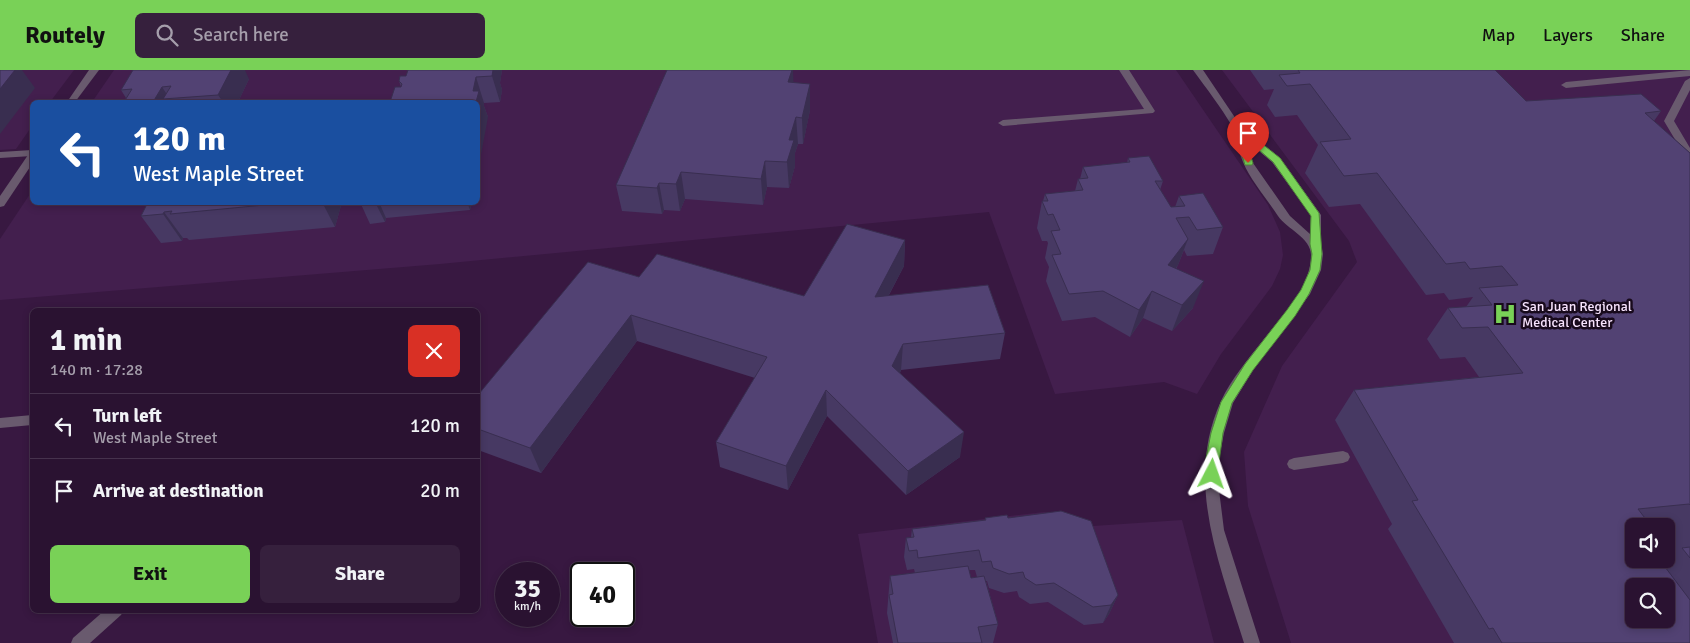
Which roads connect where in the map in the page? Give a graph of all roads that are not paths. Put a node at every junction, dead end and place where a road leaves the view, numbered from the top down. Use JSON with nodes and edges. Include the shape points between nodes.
{"nodes":[{"id":1,"x":94,"y":70,"type":"edge"},
{"id":2,"x":1124,"y":70,"type":"edge"},
{"id":3,"x":1198,"y":70,"type":"edge"},
{"id":4,"x":1690,"y":72,"type":"edge"},
{"id":5,"x":1690,"y":81,"type":"edge"},
{"id":6,"x":1566,"y":85,"type":"dead end"},
{"id":7,"x":72,"y":100,"type":"edge"},
{"id":8,"x":1003,"y":123,"type":"dead end"},
{"id":9,"x":1237,"y":127,"type":"junction"},
{"id":10,"x":30,"y":153,"type":"edge"},
{"id":11,"x":0,"y":156,"type":"edge"},
{"id":12,"x":1690,"y":156,"type":"edge"},
{"id":13,"x":30,"y":160,"type":"edge"},
{"id":14,"x":0,"y":204,"type":"edge"},
{"id":15,"x":1315,"y":244,"type":"junction"},
{"id":16,"x":30,"y":420,"type":"edge"},
{"id":17,"x":0,"y":423,"type":"edge"},
{"id":18,"x":1344,"y":457,"type":"dead end"},
{"id":19,"x":1294,"y":464,"type":"dead end"},
{"id":20,"x":113,"y":613,"type":"edge"},
{"id":21,"x":79,"y":643,"type":"edge"},
{"id":22,"x":1252,"y":643,"type":"edge"}],
"edges":[{"from":1,"to":7,"type":"street"},
{"from":2,"to":8,"type":"street","via":[[1150,111]]},
{"from":3,"to":9,"type":"street"},
{"from":4,"to":6,"type":"street"},
{"from":5,"to":12,"type":"street","via":[[1669,121]]},
{"from":9,"to":15,"type":"street","via":[[1248,163],[1286,219]]},
{"from":9,"to":15,"type":"street","via":[[1276,160],[1316,215]]},
{"from":10,"to":11,"type":"street"},
{"from":13,"to":14,"type":"street"},
{"from":15,"to":22,"type":"street","via":[[1315,270],[1306,291],[1227,402],[1212,458],[1217,530]]},
{"from":16,"to":17,"type":"street"},
{"from":18,"to":19,"type":"street"},
{"from":20,"to":21,"type":"street"}]}
